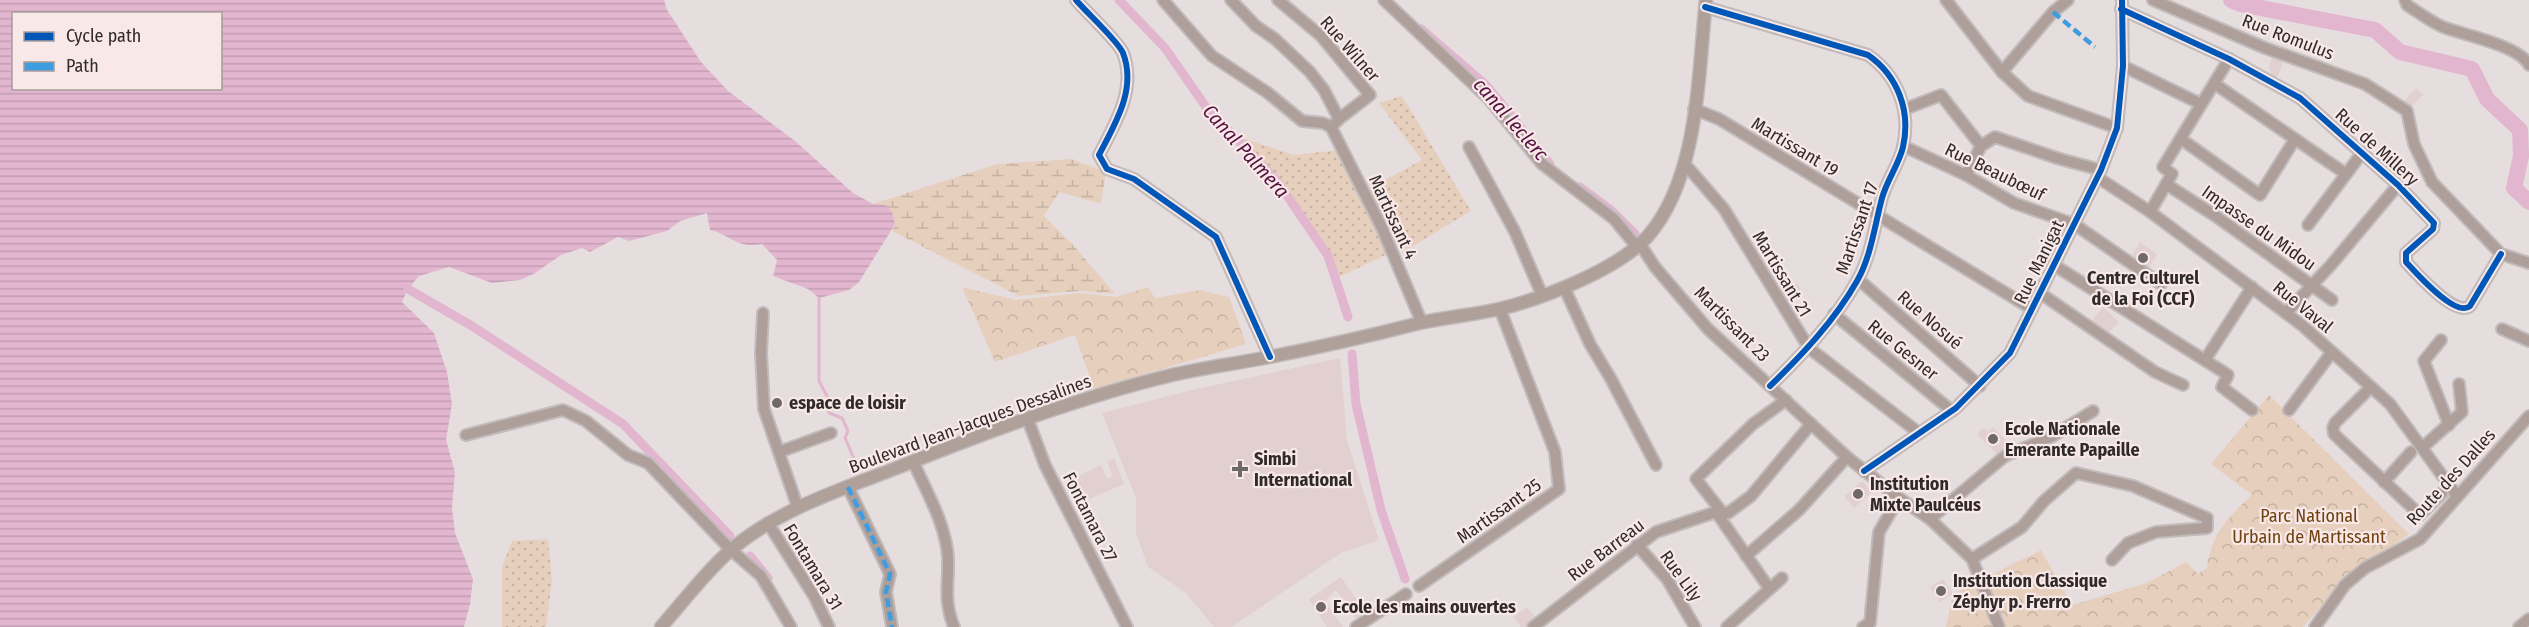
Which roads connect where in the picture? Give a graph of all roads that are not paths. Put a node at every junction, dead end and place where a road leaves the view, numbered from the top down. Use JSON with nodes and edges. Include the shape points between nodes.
{"nodes":[{"id":1,"x":1076,"y":0,"type":"edge"},
{"id":2,"x":1163,"y":0,"type":"edge"},
{"id":3,"x":1232,"y":0,"type":"edge"},
{"id":4,"x":1278,"y":0,"type":"edge"},
{"id":5,"x":1383,"y":0,"type":"edge"},
{"id":6,"x":1946,"y":0,"type":"edge"},
{"id":7,"x":2068,"y":0,"type":"edge"},
{"id":8,"x":2153,"y":0,"type":"edge"},
{"id":9,"x":2405,"y":0,"type":"edge"},
{"id":10,"x":1706,"y":4,"type":"edge"},
{"id":11,"x":2121,"y":4,"type":"edge"},
{"id":12,"x":2229,"y":59,"type":"junction"},
{"id":13,"x":2529,"y":65,"type":"edge"},
{"id":14,"x":2123,"y":66,"type":"junction"},
{"id":15,"x":2002,"y":72,"type":"junction"},
{"id":16,"x":2215,"y":84,"type":"junction"},
{"id":17,"x":2201,"y":104,"type":"junction"},
{"id":18,"x":1694,"y":109,"type":"junction"},
{"id":19,"x":1905,"y":109,"type":"junction"},
{"id":20,"x":1335,"y":123,"type":"junction"},
{"id":21,"x":2116,"y":128,"type":"junction"},
{"id":22,"x":2181,"y":139,"type":"junction"},
{"id":23,"x":2295,"y":139,"type":"junction"},
{"id":24,"x":1903,"y":146,"type":"junction"},
{"id":25,"x":1981,"y":146,"type":"junction"},
{"id":26,"x":1469,"y":147,"type":"dead end"},
{"id":27,"x":2362,"y":153,"type":"junction"},
{"id":28,"x":1685,"y":164,"type":"junction"},
{"id":29,"x":2099,"y":174,"type":"junction"},
{"id":30,"x":2346,"y":174,"type":"junction"},
{"id":31,"x":1966,"y":176,"type":"junction"},
{"id":32,"x":2166,"y":184,"type":"junction"},
{"id":33,"x":2398,"y":184,"type":"junction"},
{"id":34,"x":2150,"y":212,"type":"junction"},
{"id":35,"x":1877,"y":216,"type":"junction"},
{"id":36,"x":2074,"y":224,"type":"junction"},
{"id":37,"x":2308,"y":225,"type":"dead end"},
{"id":38,"x":1638,"y":245,"type":"junction"},
{"id":39,"x":2501,"y":254,"type":"junction"},
{"id":40,"x":2529,"y":263,"type":"edge"},
{"id":41,"x":2054,"y":265,"type":"junction"},
{"id":42,"x":1858,"y":279,"type":"junction"},
{"id":43,"x":2161,"y":284,"type":"dead end"},
{"id":44,"x":2311,"y":285,"type":"junction"},
{"id":45,"x":1564,"y":287,"type":"junction"},
{"id":46,"x":2252,"y":287,"type":"junction"},
{"id":47,"x":2040,"y":292,"type":"junction"},
{"id":48,"x":1542,"y":295,"type":"junction"},
{"id":49,"x":2332,"y":300,"type":"dead end"},
{"id":50,"x":1500,"y":309,"type":"junction"},
{"id":51,"x":2032,"y":309,"type":"junction"},
{"id":52,"x":764,"y":313,"type":"dead end"},
{"id":53,"x":2286,"y":313,"type":"junction"},
{"id":54,"x":1834,"y":314,"type":"junction"},
{"id":55,"x":1422,"y":323,"type":"junction"},
{"id":56,"x":2502,"y":329,"type":"dead end"},
{"id":57,"x":2441,"y":340,"type":"dead end"},
{"id":58,"x":2529,"y":341,"type":"edge"},
{"id":59,"x":1809,"y":348,"type":"junction"},
{"id":60,"x":2332,"y":352,"type":"junction"},
{"id":61,"x":1270,"y":357,"type":"junction"},
{"id":62,"x":2205,"y":360,"type":"junction"},
{"id":63,"x":2459,"y":384,"type":"dead end"},
{"id":64,"x":2183,"y":385,"type":"dead end"},
{"id":65,"x":1770,"y":386,"type":"junction"},
{"id":66,"x":1980,"y":386,"type":"junction"},
{"id":67,"x":2371,"y":387,"type":"junction"},
{"id":68,"x":1786,"y":400,"type":"junction"},
{"id":69,"x":2252,"y":410,"type":"dead end"},
{"id":70,"x":2289,"y":410,"type":"dead end"},
{"id":71,"x":1952,"y":411,"type":"junction"},
{"id":72,"x":2093,"y":411,"type":"dead end"},
{"id":73,"x":2529,"y":416,"type":"edge"},
{"id":74,"x":1028,"y":420,"type":"junction"},
{"id":75,"x":1811,"y":424,"type":"junction"},
{"id":76,"x":2449,"y":425,"type":"junction"},
{"id":77,"x":831,"y":433,"type":"dead end"},
{"id":78,"x":1919,"y":433,"type":"junction"},
{"id":79,"x":466,"y":435,"type":"dead end"},
{"id":80,"x":2417,"y":450,"type":"junction"},
{"id":81,"x":779,"y":452,"type":"junction"},
{"id":82,"x":1847,"y":457,"type":"junction"},
{"id":83,"x":913,"y":461,"type":"junction"},
{"id":84,"x":1656,"y":465,"type":"dead end"},
{"id":85,"x":1864,"y":471,"type":"junction"},
{"id":86,"x":2384,"y":482,"type":"junction"},
{"id":87,"x":848,"y":487,"type":"junction"},
{"id":88,"x":2442,"y":493,"type":"dead end"},
{"id":89,"x":2457,"y":496,"type":"junction"},
{"id":90,"x":1899,"y":498,"type":"junction"},
{"id":91,"x":798,"y":508,"type":"junction"},
{"id":92,"x":1719,"y":512,"type":"junction"},
{"id":93,"x":1930,"y":519,"type":"junction"},
{"id":94,"x":768,"y":523,"type":"junction"},
{"id":95,"x":1637,"y":545,"type":"junction"},
{"id":96,"x":730,"y":550,"type":"junction"},
{"id":97,"x":1746,"y":556,"type":"junction"},
{"id":98,"x":1972,"y":559,"type":"junction"},
{"id":99,"x":2112,"y":560,"type":"dead end"},
{"id":100,"x":1782,"y":578,"type":"dead end"},
{"id":101,"x":1419,"y":586,"type":"dead end"},
{"id":102,"x":1769,"y":588,"type":"junction"},
{"id":103,"x":1406,"y":594,"type":"dead end"},
{"id":104,"x":2529,"y":619,"type":"edge"},
{"id":105,"x":1868,"y":626,"type":"edge"},
{"id":106,"x":661,"y":627,"type":"edge"},
{"id":107,"x":791,"y":627,"type":"edge"},
{"id":108,"x":829,"y":627,"type":"edge"},
{"id":109,"x":892,"y":627,"type":"edge"},
{"id":110,"x":954,"y":627,"type":"edge"},
{"id":111,"x":1127,"y":627,"type":"edge"},
{"id":112,"x":1356,"y":627,"type":"edge"},
{"id":113,"x":1533,"y":627,"type":"edge"},
{"id":114,"x":1697,"y":627,"type":"edge"},
{"id":115,"x":1727,"y":627,"type":"edge"},
{"id":116,"x":1999,"y":627,"type":"edge"},
{"id":117,"x":2315,"y":627,"type":"edge"},
{"id":118,"x":2519,"y":627,"type":"edge"}],
"edges":[{"from":1,"to":61,"type":"street","via":[[1122,52],[1129,84],[1117,121],[1098,155],[1107,169],[1134,179],[1216,237]]},
{"from":2,"to":20,"type":"street","via":[[1212,56],[1302,121]]},
{"from":3,"to":20,"type":"street","name":"Martissant 4","via":[[1310,72],[1324,90]]},
{"from":4,"to":20,"type":"street","name":"Rue Wilner","via":[[1321,36],[1370,95]]},
{"from":5,"to":38,"type":"street","name":"Martissant 23","via":[[1490,99],[1542,164],[1614,219]]},
{"from":6,"to":15,"type":"street"},
{"from":7,"to":15,"type":"street"},
{"from":8,"to":39,"type":"street","name":"Rue Romulus","via":[[2265,48],[2365,84],[2408,111],[2414,144],[2432,182]]},
{"from":9,"to":13,"type":"street","via":[[2441,26],[2504,46]]},
{"from":10,"to":18,"type":"main road","name":"Boulevard Jean-Jacques Dessalines"},
{"from":10,"to":19,"type":"street","name":"Martissant 17","via":[[1868,55],[1891,75]]},
{"from":11,"to":12,"type":"street","name":"Rue de Millery"},
{"from":11,"to":14,"type":"street","name":"Rue Manigat"},
{"from":12,"to":16,"type":"street"},
{"from":12,"to":27,"type":"street","name":"Rue de Millery","via":[[2300,98]]},
{"from":14,"to":17,"type":"street"},
{"from":14,"to":21,"type":"street","name":"Rue Manigat"},
{"from":15,"to":21,"type":"street","via":[[2028,96]]},
{"from":16,"to":17,"type":"street"},
{"from":16,"to":23,"type":"street"},
{"from":17,"to":22,"type":"street"},
{"from":18,"to":28,"type":"main road","name":"Boulevard Jean-Jacques Dessalines"},
{"from":18,"to":35,"type":"street","name":"Martissant 19","via":[[1719,119]]},
{"from":19,"to":24,"type":"street","name":"Martissant 17"},
{"from":19,"to":25,"type":"street","via":[[1941,95]]},
{"from":20,"to":55,"type":"street","name":"Martissant 4"},
{"from":21,"to":29,"type":"street","name":"Rue Manigat"},
{"from":22,"to":23,"type":"street","via":[[2260,195]]},
{"from":22,"to":32,"type":"street","via":[[2163,167],[2172,174]]},
{"from":23,"to":30,"type":"street"},
{"from":24,"to":31,"type":"street","name":"Rue Beaubœuf"},
{"from":24,"to":35,"type":"street","name":"Martissant 17"},
{"from":25,"to":29,"type":"street","name":"Rue Vaval","via":[[1995,137]]},
{"from":25,"to":31,"type":"street"},
{"from":26,"to":48,"type":"street","via":[[1515,232]]},
{"from":27,"to":30,"type":"street"},
{"from":27,"to":33,"type":"street","name":"Rue de Millery"},
{"from":28,"to":38,"type":"main road","name":"Boulevard Jean-Jacques Dessalines","via":[[1656,225]]},
{"from":28,"to":59,"type":"street","name":"Martissant 21","via":[[1724,209]]},
{"from":29,"to":34,"type":"street","name":"Rue Vaval"},
{"from":29,"to":36,"type":"street","name":"Rue Manigat"},
{"from":30,"to":37,"type":"street"},
{"from":31,"to":36,"type":"street","name":"Rue Beaubœuf","via":[[2014,203]]},
{"from":32,"to":34,"type":"street"},
{"from":32,"to":44,"type":"street","name":"Impasse du Midou"},
{"from":33,"to":39,"type":"street","name":"Rue de Millery","via":[[2434,223],[2433,229],[2406,253],[2406,262],[2449,303],[2460,309],[2470,306]]},
{"from":33,"to":44,"type":"street"},
{"from":34,"to":46,"type":"street","name":"Rue Vaval"},
{"from":35,"to":42,"type":"street","name":"Martissant 17"},
{"from":35,"to":51,"type":"street","name":"Martissant 19"},
{"from":36,"to":41,"type":"street","name":"Rue Manigat"},
{"from":36,"to":43,"type":"street","name":"Rue Beaubœuf"},
{"from":38,"to":45,"type":"main road","name":"Boulevard Jean-Jacques Dessalines","via":[[1602,269]]},
{"from":38,"to":65,"type":"street","name":"Martissant 23","via":[[1708,328]]},
{"from":39,"to":40,"type":"street"},
{"from":41,"to":47,"type":"street","name":"Rue Manigat"},
{"from":41,"to":62,"type":"street"},
{"from":42,"to":54,"type":"street","name":"Martissant 17"},
{"from":42,"to":66,"type":"street","name":"Rue Nosué"},
{"from":44,"to":49,"type":"street","name":"Impasse du Midou"},
{"from":44,"to":53,"type":"street"},
{"from":45,"to":48,"type":"main road","name":"Boulevard Jean-Jacques Dessalines"},
{"from":45,"to":84,"type":"street","via":[[1590,344]]},
{"from":46,"to":53,"type":"street","name":"Rue Vaval"},
{"from":46,"to":62,"type":"street"},
{"from":47,"to":51,"type":"street","name":"Rue Manigat"},
{"from":47,"to":64,"type":"street","via":[[2155,372]]},
{"from":48,"to":50,"type":"main road","name":"Boulevard Jean-Jacques Dessalines"},
{"from":50,"to":55,"type":"main road","name":"Boulevard Jean-Jacques Dessalines"},
{"from":50,"to":101,"type":"street","name":"Martissant 25","via":[[1555,452],[1559,489]]},
{"from":51,"to":66,"type":"street","name":"Rue Manigat","via":[[2010,353]]},
{"from":52,"to":81,"type":"street","via":[[764,409]]},
{"from":53,"to":60,"type":"street","name":"Rue Vaval"},
{"from":54,"to":59,"type":"street","name":"Martissant 17"},
{"from":54,"to":71,"type":"street","name":"Rue Gesner"},
{"from":55,"to":61,"type":"main road","name":"Boulevard Jean-Jacques Dessalines"},
{"from":56,"to":58,"type":"street"},
{"from":57,"to":76,"type":"street","via":[[2424,361]]},
{"from":59,"to":65,"type":"street","name":"Martissant 17"},
{"from":59,"to":78,"type":"street","name":"Martissant 21"},
{"from":60,"to":67,"type":"street","name":"Rue Vaval"},
{"from":60,"to":70,"type":"street"},
{"from":61,"to":74,"type":"main road","name":"Boulevard Jean-Jacques Dessalines","via":[[1172,375]]},
{"from":62,"to":69,"type":"street","via":[[2228,375],[2222,387]]},
{"from":63,"to":76,"type":"street","via":[[2462,412]]},
{"from":65,"to":68,"type":"street","name":"Martissant 23"},
{"from":66,"to":71,"type":"street","name":"Rue Manigat"},
{"from":67,"to":80,"type":"street","name":"Rue Vaval","via":[[2390,404]]},
{"from":67,"to":86,"type":"street","via":[[2333,428],[2337,437]]},
{"from":68,"to":75,"type":"street","name":"Martissant 23"},
{"from":68,"to":92,"type":"street","via":[[1753,424],[1696,479]]},
{"from":71,"to":78,"type":"street","name":"Rue Manigat"},
{"from":72,"to":93,"type":"street","via":[[2051,437],[2005,456]]},
{"from":73,"to":89,"type":"street","name":"Route des Dalles"},
{"from":74,"to":83,"type":"main road","name":"Boulevard Jean-Jacques Dessalines"},
{"from":74,"to":111,"type":"street","name":"Fontamara 27","via":[[1045,465]]},
{"from":75,"to":82,"type":"street","name":"Martissant 23"},
{"from":75,"to":92,"type":"street","name":"Rue Barreau","via":[[1751,496],[1728,513]]},
{"from":76,"to":80,"type":"street"},
{"from":77,"to":81,"type":"street"},
{"from":78,"to":85,"type":"street","name":"Rue Manigat"},
{"from":79,"to":96,"type":"street","via":[[563,410],[586,421],[628,455],[648,463]]},
{"from":80,"to":86,"type":"street"},
{"from":80,"to":89,"type":"street","name":"Rue Vaval"},
{"from":81,"to":91,"type":"street"},
{"from":82,"to":85,"type":"street","name":"Martissant 23"},
{"from":82,"to":97,"type":"street","via":[[1799,510]]},
{"from":83,"to":87,"type":"main road","name":"Boulevard Jean-Jacques Dessalines"},
{"from":83,"to":110,"type":"street","via":[[945,542],[945,594]]},
{"from":85,"to":90,"type":"street","name":"Martissant 23"},
{"from":86,"to":88,"type":"street","via":[[2420,514]]},
{"from":87,"to":91,"type":"main road","name":"Boulevard Jean-Jacques Dessalines"},
{"from":87,"to":109,"type":"street","via":[[890,574],[886,592]]},
{"from":89,"to":117,"type":"street","name":"Route des Dalles","via":[[2420,539],[2365,568],[2345,585]]},
{"from":90,"to":93,"type":"street","name":"Martissant 23"},
{"from":90,"to":105,"type":"street","via":[[1880,532]]},
{"from":91,"to":94,"type":"main road","name":"Boulevard Jean-Jacques Dessalines"},
{"from":92,"to":95,"type":"street","name":"Rue Barreau","via":[[1656,532]]},
{"from":92,"to":97,"type":"street"},
{"from":93,"to":98,"type":"street","name":"Martissant 23"},
{"from":94,"to":96,"type":"main road","name":"Boulevard Jean-Jacques Dessalines"},
{"from":94,"to":108,"type":"street","name":"Fontamara 31"},
{"from":95,"to":113,"type":"street","name":"Rue Barreau"},
{"from":95,"to":114,"type":"street","name":"Rue Lily","via":[[1667,579]]},
{"from":96,"to":106,"type":"main road","name":"Boulevard Jean-Jacques Dessalines"},
{"from":96,"to":107,"type":"street","via":[[761,576]]},
{"from":97,"to":102,"type":"street"},
{"from":98,"to":99,"type":"street","via":[[2022,527],[2076,473],[2133,486],[2207,518],[2207,528],[2156,532],[2128,543]]},
{"from":98,"to":116,"type":"street","name":"Martissant 23"},
{"from":100,"to":102,"type":"street"},
{"from":102,"to":115,"type":"street"},
{"from":103,"to":112,"type":"street"},
{"from":104,"to":118,"type":"street"}]}
